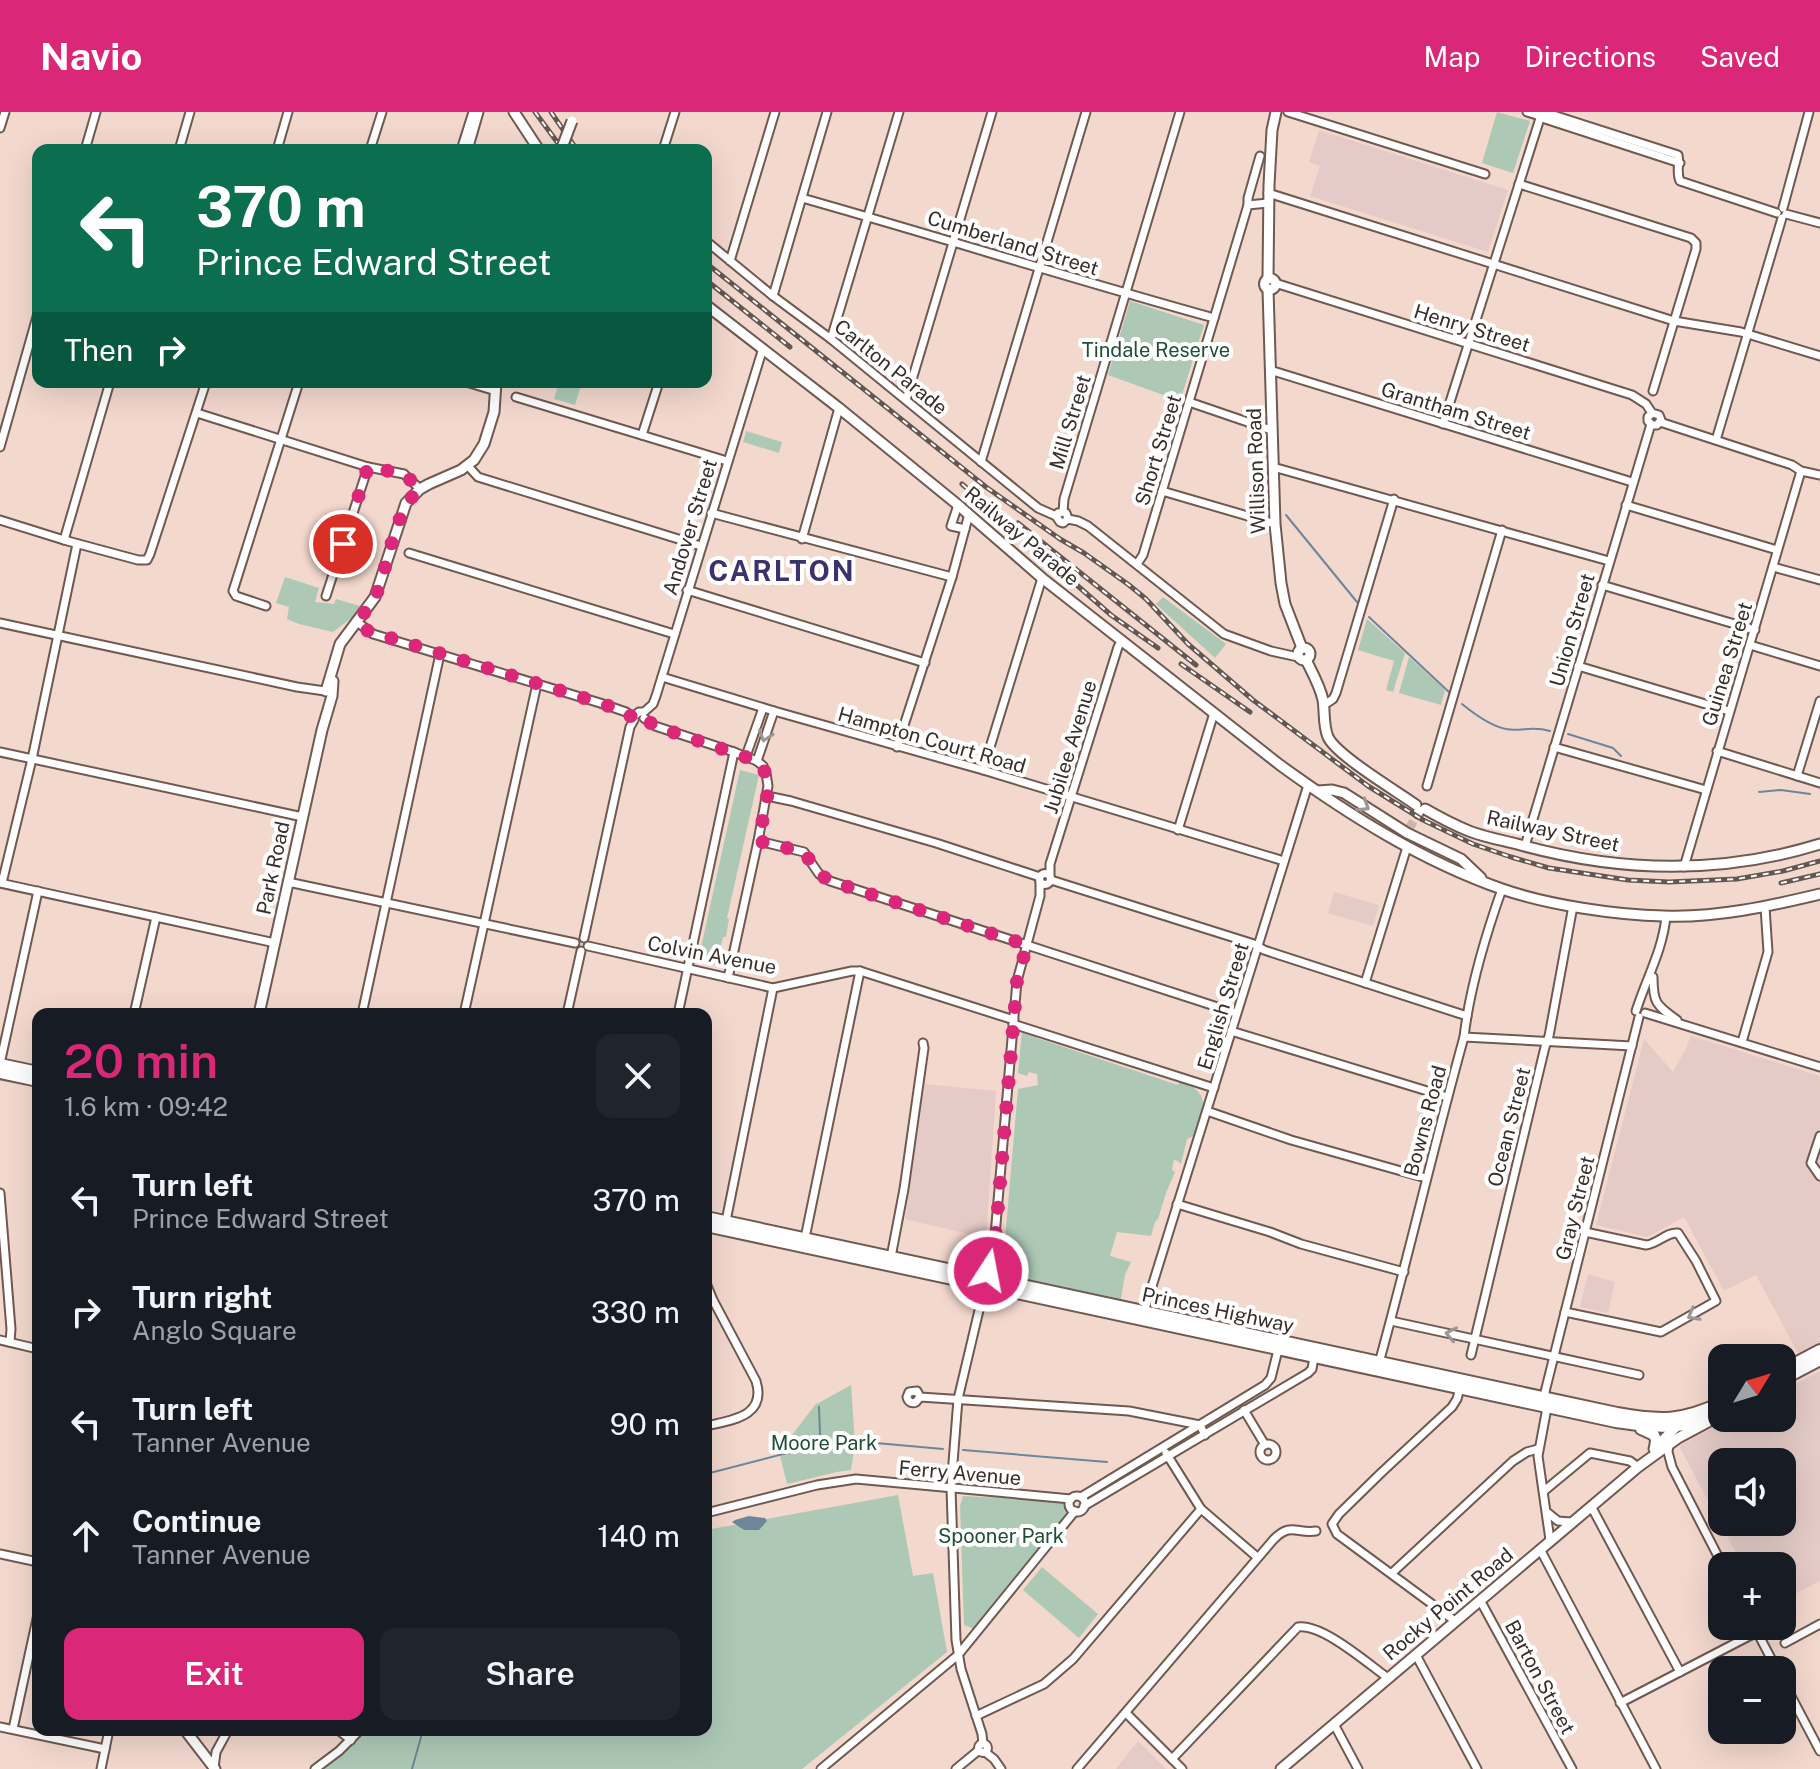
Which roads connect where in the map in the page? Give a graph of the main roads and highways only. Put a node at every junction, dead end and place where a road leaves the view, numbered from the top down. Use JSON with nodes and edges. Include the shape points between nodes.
{"nodes":[{"id":1,"x":514,"y":112,"type":"edge"},
{"id":2,"x":1276,"y":112,"type":"edge"},
{"id":3,"x":574,"y":117,"type":"edge"},
{"id":4,"x":535,"y":144,"type":"edge"},
{"id":5,"x":563,"y":144,"type":"edge"},
{"id":6,"x":712,"y":310,"type":"edge"},
{"id":7,"x":496,"y":388,"type":"edge"},
{"id":8,"x":1302,"y":655,"type":"joint"},
{"id":9,"x":1318,"y":791,"type":"junction"},
{"id":10,"x":1820,"y":844,"type":"edge"},
{"id":11,"x":1456,"y":856,"type":"junction"},
{"id":12,"x":1459,"y":872,"type":"junction"},
{"id":13,"x":1484,"y":881,"type":"junction"},
{"id":14,"x":1820,"y":894,"type":"edge"},
{"id":15,"x":260,"y":1008,"type":"edge"},
{"id":16,"x":0,"y":1064,"type":"edge"},
{"id":17,"x":32,"y":1071,"type":"edge"},
{"id":18,"x":0,"y":1073,"type":"edge"},
{"id":19,"x":32,"y":1080,"type":"edge"},
{"id":20,"x":712,"y":1218,"type":"edge"},
{"id":21,"x":712,"y":1227,"type":"edge"},
{"id":22,"x":986,"y":1282,"type":"junction"},
{"id":23,"x":1820,"y":1350,"type":"edge"},
{"id":24,"x":1820,"y":1360,"type":"edge"},
{"id":25,"x":1796,"y":1363,"type":"edge"},
{"id":26,"x":1796,"y":1373,"type":"edge"},
{"id":27,"x":1545,"y":1403,"type":"junction"},
{"id":28,"x":1708,"y":1408,"type":"edge"},
{"id":29,"x":1687,"y":1416,"type":"junction"},
{"id":30,"x":1708,"y":1419,"type":"edge"},
{"id":31,"x":1708,"y":1421,"type":"edge"},
{"id":32,"x":1616,"y":1422,"type":"junction"},
{"id":33,"x":1675,"y":1427,"type":"junction"},
{"id":34,"x":1654,"y":1453,"type":"junction"},
{"id":35,"x":183,"y":1736,"type":"edge"},
{"id":36,"x":190,"y":1736,"type":"edge"},
{"id":37,"x":208,"y":1769,"type":"edge"},
{"id":38,"x":215,"y":1769,"type":"edge"},
{"id":39,"x":1281,"y":1769,"type":"edge"}],
"edges":[{"from":1,"to":4,"type":"main road"},
{"from":2,"to":8,"type":"main road","name":"Willison Road","via":[[1268,198],[1275,524],[1285,604]]},
{"from":3,"to":5,"type":"main road","bridge":true},
{"from":6,"to":9,"type":"main road","name":"Railway Parade","via":[[1042,578]]},
{"from":7,"to":15,"type":"main road","name":"Park Road","via":[[484,444],[468,466],[420,489],[406,503],[371,604],[340,644]]},
{"from":8,"to":10,"type":"main road","name":"Railway Street","via":[[1316,681],[1334,746],[1419,810],[1470,831],[1597,862],[1643,866],[1763,859]]},
{"from":9,"to":11,"type":"main road","name":"Railway Parade","one_way":true,"via":[[1344,793]]},
{"from":9,"to":12,"type":"main road","name":"Railway Parade","via":[[1407,847]]},
{"from":11,"to":12,"type":"main road","via":[[1462,864]]},
{"from":11,"to":13,"type":"main road","name":"Railway Parade"},
{"from":12,"to":13,"type":"main road","name":"Railway Parade"},
{"from":13,"to":14,"type":"main road","name":"Railway Parade","via":[[1573,906],[1666,916],[1765,907]]},
{"from":16,"to":17,"type":"highway"},
{"from":18,"to":19,"type":"highway"},
{"from":20,"to":22,"type":"highway","name":"Princes Highway"},
{"from":21,"to":22,"type":"highway","name":"Princes Highway"},
{"from":22,"to":27,"type":"highway","name":"Princes Highway","via":[[1144,1312]]},
{"from":22,"to":27,"type":"highway","name":"Princes Highway","via":[[1278,1350]]},
{"from":23,"to":25,"type":"highway"},
{"from":24,"to":26,"type":"highway"},
{"from":27,"to":29,"type":"highway","name":"Princes Highway","via":[[1651,1419]]},
{"from":27,"to":32,"type":"highway","name":"Princes Highway"},
{"from":28,"to":29,"type":"highway","name":"Princes Highway"},
{"from":29,"to":33,"type":"main road","name":"Rocky Point Road"},
{"from":30,"to":33,"type":"highway","name":"Princes Highway"},
{"from":31,"to":34,"type":"main road","name":"Rocky Point Road"},
{"from":32,"to":33,"type":"highway","name":"Princes Highway"},
{"from":32,"to":34,"type":"highway","via":[[1651,1432]]},
{"from":33,"to":34,"type":"main road","name":"Rocky Point Road"},
{"from":34,"to":39,"type":"main road","name":"Rocky Point Road"},
{"from":35,"to":37,"type":"main road"},
{"from":36,"to":38,"type":"main road"}]}
